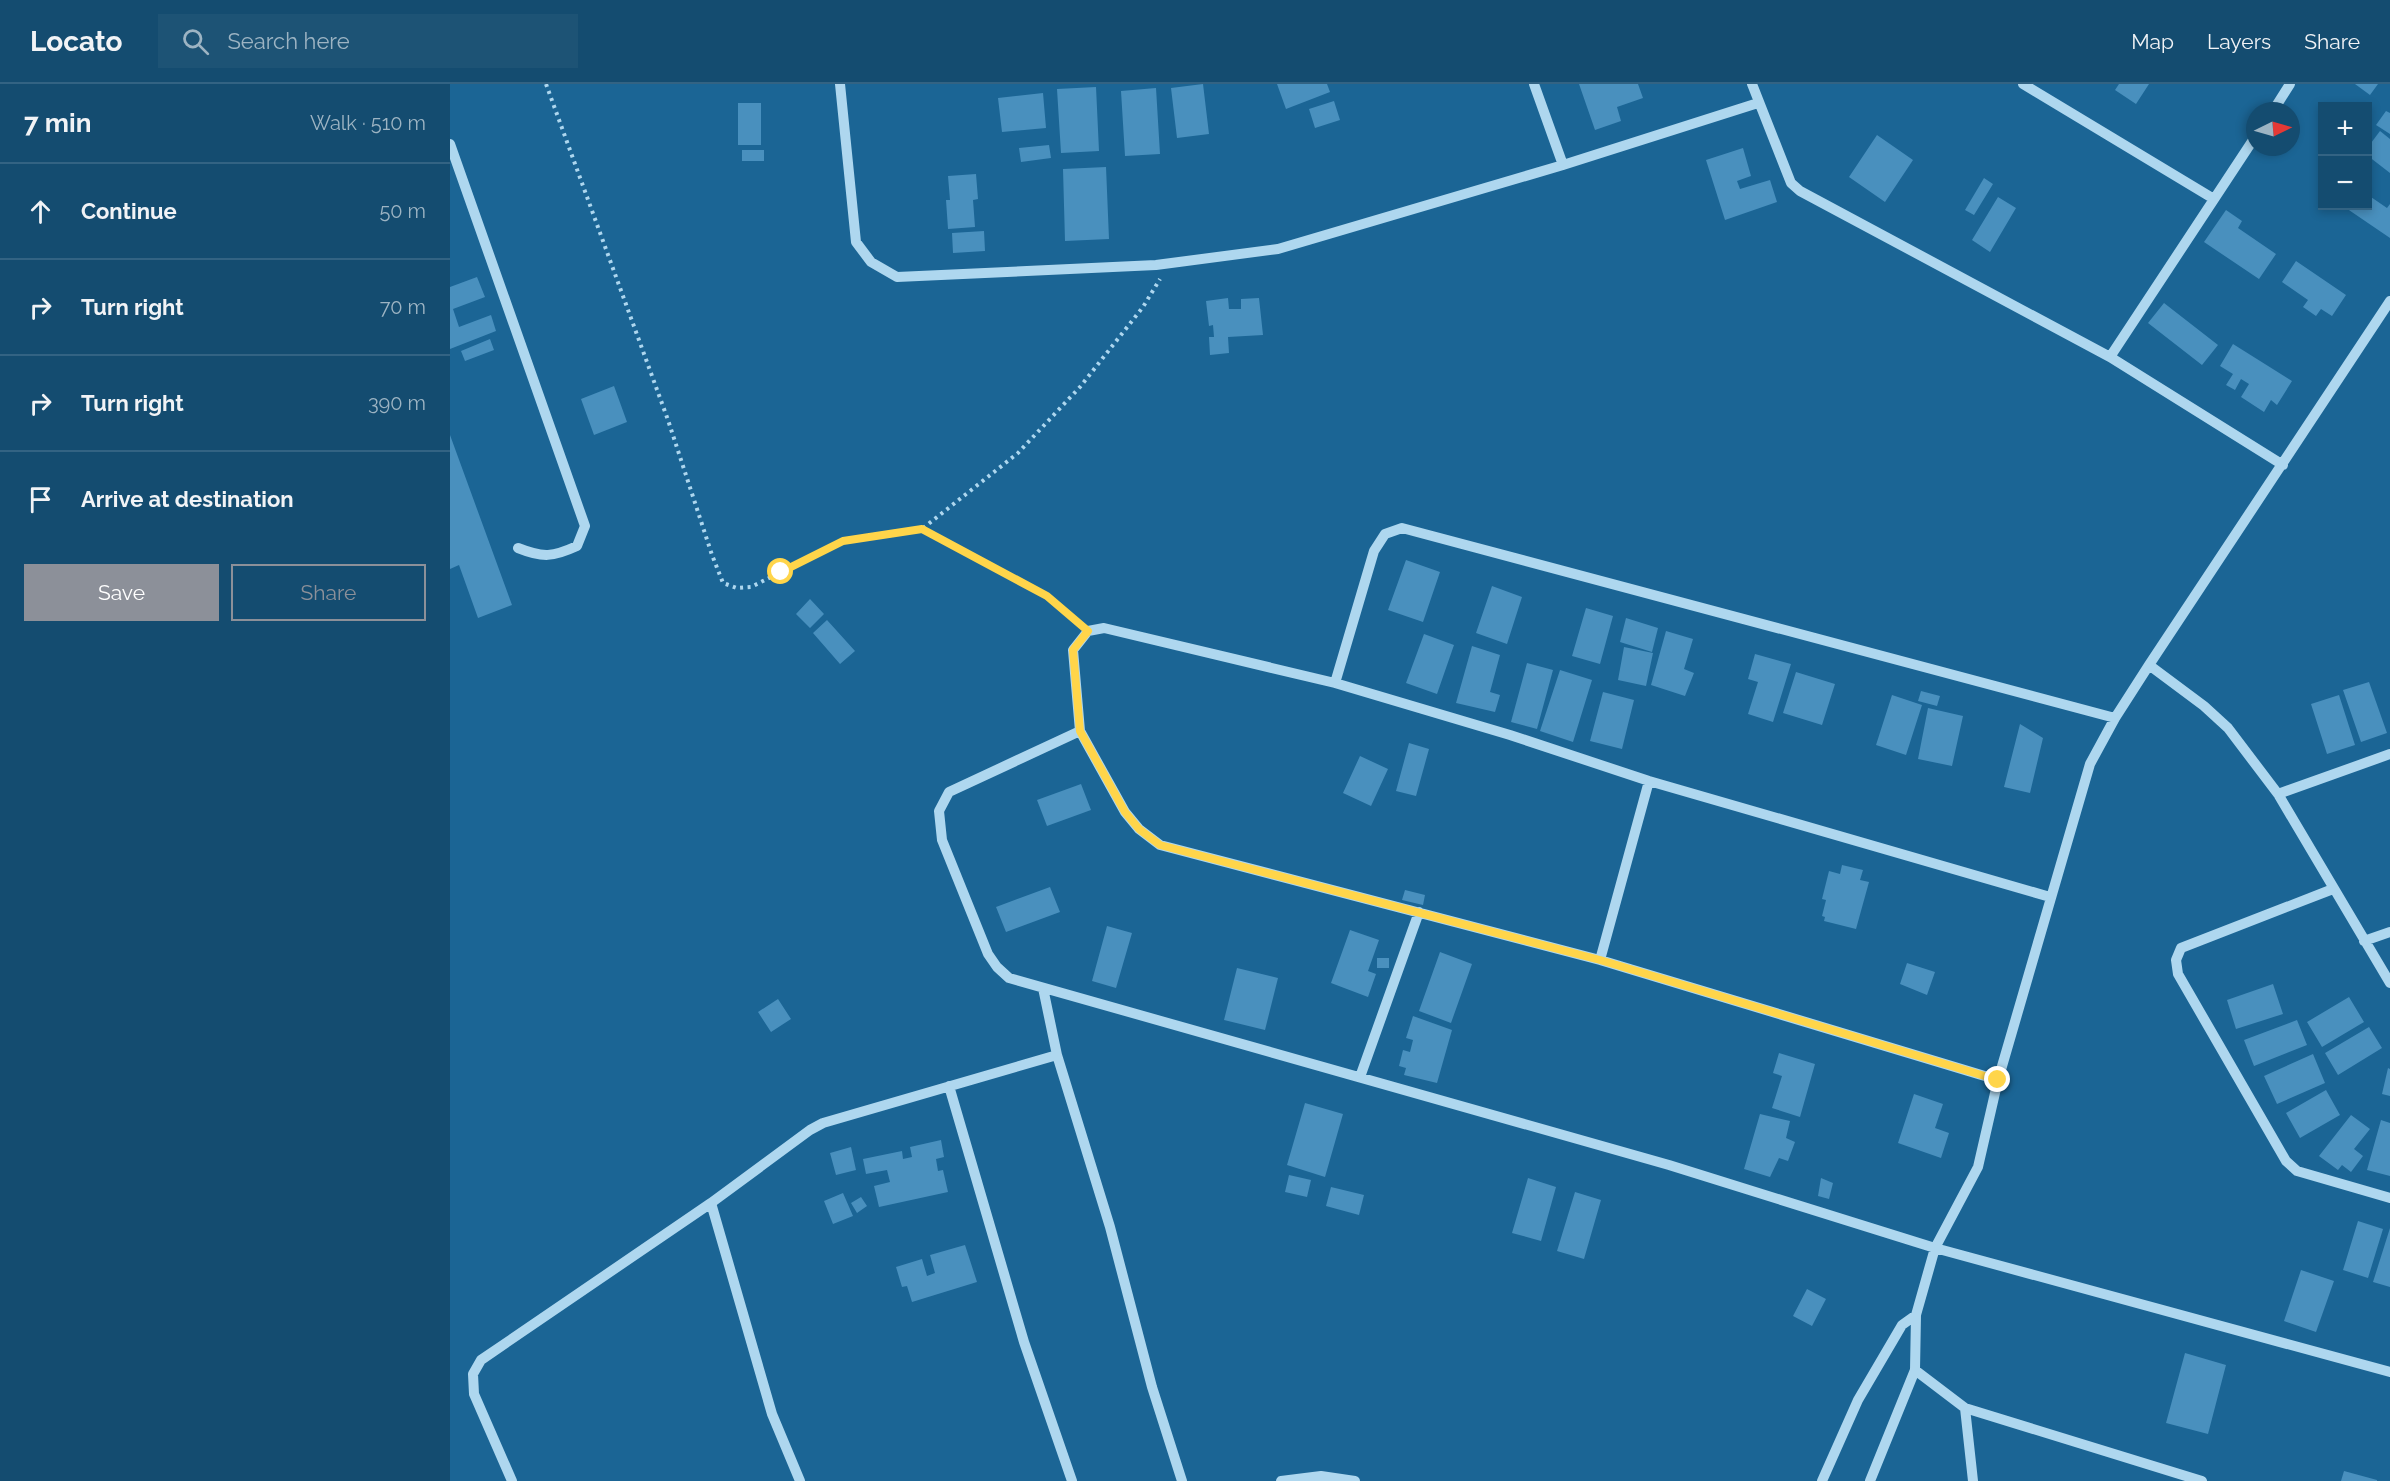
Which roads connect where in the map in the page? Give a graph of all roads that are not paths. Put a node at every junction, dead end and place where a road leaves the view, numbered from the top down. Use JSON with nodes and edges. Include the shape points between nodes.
{"nodes":[{"id":1,"x":840,"y":84,"type":"edge"},
{"id":2,"x":1534,"y":84,"type":"edge"},
{"id":3,"x":1752,"y":84,"type":"edge"},
{"id":4,"x":2023,"y":84,"type":"edge"},
{"id":5,"x":2290,"y":84,"type":"edge"},
{"id":6,"x":2278,"y":102,"type":"edge"},
{"id":7,"x":1758,"y":103,"type":"junction"},
{"id":8,"x":450,"y":144,"type":"edge"},
{"id":9,"x":2246,"y":151,"type":"edge"},
{"id":10,"x":1563,"y":165,"type":"junction"},
{"id":11,"x":2214,"y":199,"type":"junction"},
{"id":12,"x":2390,"y":301,"type":"edge"},
{"id":13,"x":2110,"y":357,"type":"junction"},
{"id":14,"x":2283,"y":465,"type":"junction"},
{"id":15,"x":518,"y":548,"type":"dead end"},
{"id":16,"x":2149,"y":665,"type":"junction"},
{"id":17,"x":1335,"y":683,"type":"junction"},
{"id":18,"x":2115,"y":718,"type":"junction"},
{"id":19,"x":1080,"y":731,"type":"junction"},
{"id":20,"x":2390,"y":754,"type":"edge"},
{"id":21,"x":1649,"y":781,"type":"junction"},
{"id":22,"x":2278,"y":794,"type":"junction"},
{"id":23,"x":2333,"y":889,"type":"junction"},
{"id":24,"x":2050,"y":897,"type":"junction"},
{"id":25,"x":1419,"y":912,"type":"junction"},
{"id":26,"x":2390,"y":932,"type":"edge"},
{"id":27,"x":2364,"y":941,"type":"junction"},
{"id":28,"x":1600,"y":960,"type":"junction"},
{"id":29,"x":2390,"y":983,"type":"edge"},
{"id":30,"x":1043,"y":988,"type":"junction"},
{"id":31,"x":1057,"y":1055,"type":"junction"},
{"id":32,"x":1360,"y":1077,"type":"junction"},
{"id":33,"x":1998,"y":1080,"type":"junction"},
{"id":34,"x":949,"y":1086,"type":"junction"},
{"id":35,"x":2390,"y":1198,"type":"edge"},
{"id":36,"x":711,"y":1203,"type":"junction"},
{"id":37,"x":1935,"y":1248,"type":"junction"},
{"id":38,"x":1916,"y":1315,"type":"junction"},
{"id":39,"x":1915,"y":1370,"type":"junction"},
{"id":40,"x":2390,"y":1372,"type":"edge"},
{"id":41,"x":1965,"y":1408,"type":"junction"},
{"id":42,"x":512,"y":1481,"type":"edge"},
{"id":43,"x":800,"y":1481,"type":"edge"},
{"id":44,"x":1072,"y":1481,"type":"edge"},
{"id":45,"x":1182,"y":1481,"type":"edge"},
{"id":46,"x":1281,"y":1481,"type":"edge"},
{"id":47,"x":1355,"y":1481,"type":"edge"},
{"id":48,"x":1822,"y":1481,"type":"edge"},
{"id":49,"x":1870,"y":1481,"type":"edge"},
{"id":50,"x":1973,"y":1481,"type":"edge"},
{"id":51,"x":2202,"y":1481,"type":"edge"}],
"edges":[{"from":1,"to":10,"type":"street","via":[[856,242],[871,262],[897,277],[1170,263],[1278,249]]},
{"from":2,"to":10,"type":"street"},
{"from":3,"to":7,"type":"street"},
{"from":4,"to":11,"type":"street"},
{"from":5,"to":6,"type":"street"},
{"from":7,"to":10,"type":"street"},
{"from":7,"to":13,"type":"street","via":[[1791,183],[1800,191]]},
{"from":8,"to":15,"type":"street","via":[[585,526],[577,546],[558,555],[536,555]]},
{"from":9,"to":11,"type":"street"},
{"from":11,"to":13,"type":"street"},
{"from":12,"to":14,"type":"street"},
{"from":13,"to":14,"type":"street"},
{"from":14,"to":16,"type":"street"},
{"from":16,"to":18,"type":"street"},
{"from":16,"to":22,"type":"street","via":[[2228,728]]},
{"from":17,"to":18,"type":"street","via":[[1374,551],[1385,534],[1402,528]]},
{"from":17,"to":19,"type":"street","via":[[1104,628],[1088,631],[1073,650]]},
{"from":17,"to":21,"type":"street"},
{"from":18,"to":24,"type":"street","via":[[2090,764]]},
{"from":19,"to":25,"type":"street","via":[[1125,812],[1160,845]]},
{"from":19,"to":30,"type":"street","via":[[949,792],[939,812],[942,840],[988,954],[1009,978]]},
{"from":20,"to":22,"type":"street"},
{"from":21,"to":24,"type":"street"},
{"from":21,"to":28,"type":"street"},
{"from":22,"to":23,"type":"street"},
{"from":23,"to":27,"type":"street"},
{"from":23,"to":35,"type":"street","via":[[2181,948],[2176,960],[2178,974],[2290,1166]]},
{"from":24,"to":33,"type":"street"},
{"from":25,"to":28,"type":"street"},
{"from":25,"to":32,"type":"street"},
{"from":26,"to":27,"type":"street"},
{"from":27,"to":29,"type":"street"},
{"from":28,"to":33,"type":"street"},
{"from":30,"to":31,"type":"street"},
{"from":30,"to":32,"type":"street"},
{"from":31,"to":34,"type":"street"},
{"from":31,"to":45,"type":"street"},
{"from":32,"to":37,"type":"street","via":[[1670,1165]]},
{"from":33,"to":37,"type":"street","via":[[1978,1167]]},
{"from":34,"to":36,"type":"street","via":[[823,1123]]},
{"from":34,"to":44,"type":"street","via":[[1024,1342]]},
{"from":36,"to":42,"type":"street","via":[[481,1360],[473,1374],[474,1394]]},
{"from":36,"to":43,"type":"street","via":[[772,1414]]},
{"from":37,"to":38,"type":"street"},
{"from":37,"to":40,"type":"street"},
{"from":38,"to":39,"type":"street"},
{"from":38,"to":48,"type":"street","via":[[1902,1325],[1858,1400]]},
{"from":39,"to":41,"type":"street"},
{"from":39,"to":49,"type":"street"},
{"from":41,"to":50,"type":"street"},
{"from":41,"to":51,"type":"street"},
{"from":46,"to":47,"type":"street","via":[[1321,1476]]}]}
